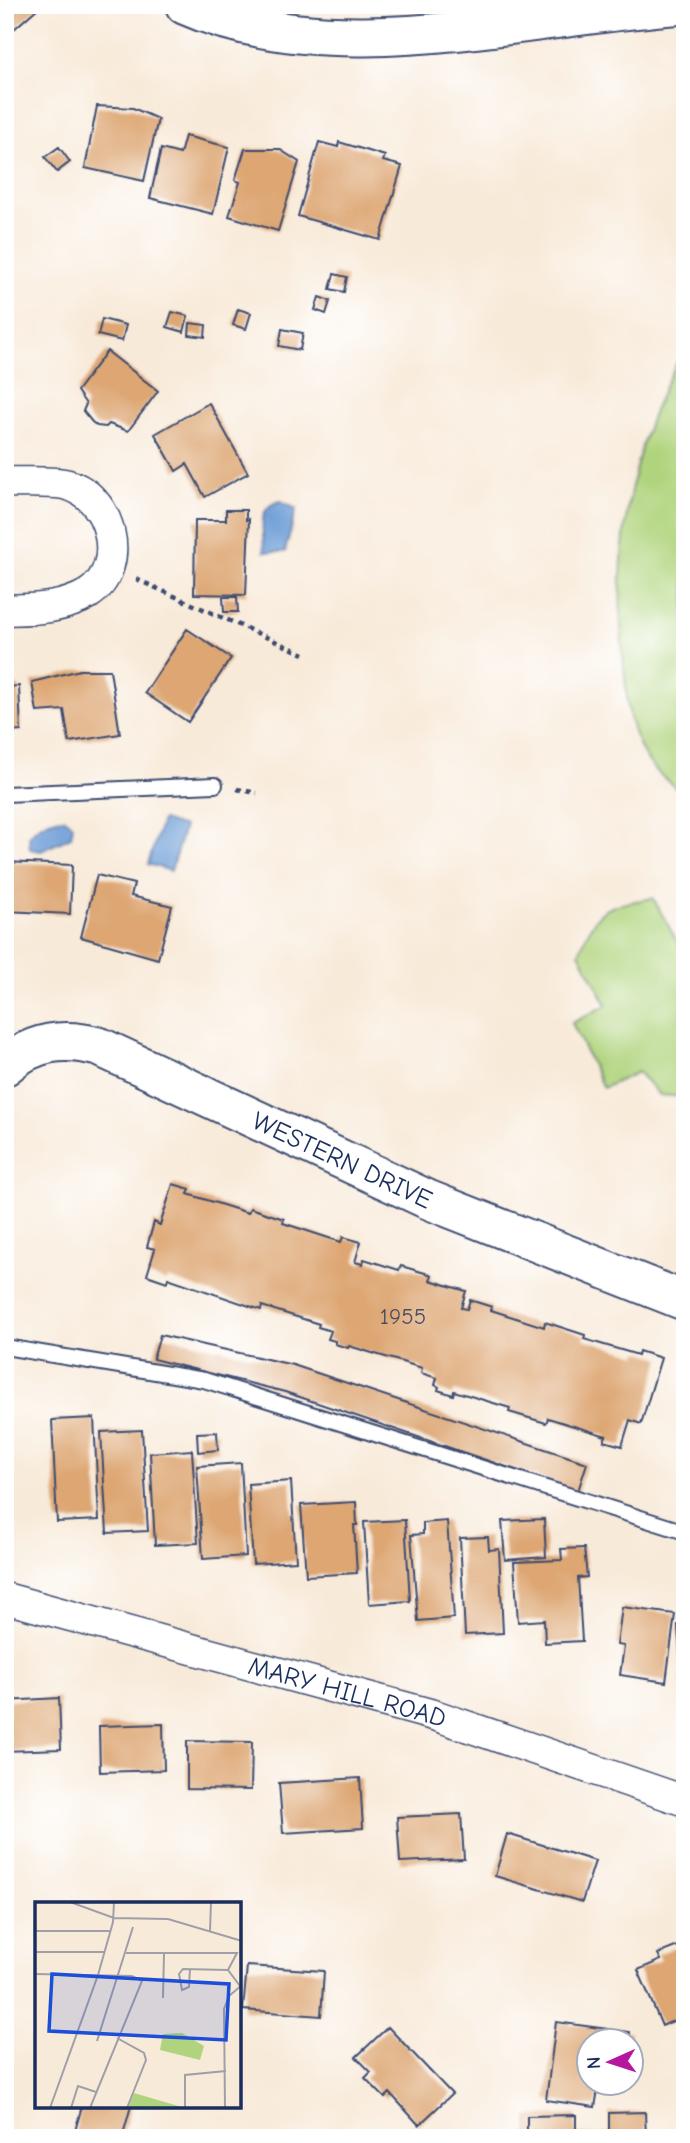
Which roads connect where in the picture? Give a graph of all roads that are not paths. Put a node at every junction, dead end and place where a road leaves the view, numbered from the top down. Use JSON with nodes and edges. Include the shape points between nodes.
{"nodes":[{"id":1,"x":185,"y":5,"type":"edge"},
{"id":2,"x":679,"y":5,"type":"edge"},
{"id":3,"x":5,"y":482,"type":"edge"},
{"id":4,"x":5,"y":610,"type":"edge"},
{"id":5,"x":215,"y":785,"type":"dead end"},
{"id":6,"x":5,"y":794,"type":"edge"},
{"id":7,"x":5,"y":1066,"type":"edge"},
{"id":8,"x":685,"y":1301,"type":"edge"},
{"id":9,"x":5,"y":1347,"type":"edge"},
{"id":10,"x":685,"y":1532,"type":"edge"},
{"id":11,"x":5,"y":1598,"type":"edge"},
{"id":12,"x":685,"y":1801,"type":"edge"}],
"edges":[{"from":1,"to":2,"type":"street","via":[[253,28],[314,36],[440,33]]},
{"from":3,"to":4,"type":"street","via":[[65,484],[85,494],[97,506],[111,537],[109,567],[102,582],[51,608]]},
{"from":5,"to":6,"type":"lane"},
{"from":7,"to":8,"type":"street","name":"WESTERN DRIVE","via":[[22,1052],[47,1043],[73,1041],[100,1047],[417,1195]]},
{"from":9,"to":10,"type":"lane","via":[[204,1380]]},
{"from":11,"to":12,"type":"street","name":"MARY HILL ROAD","via":[[437,1716]]}]}
